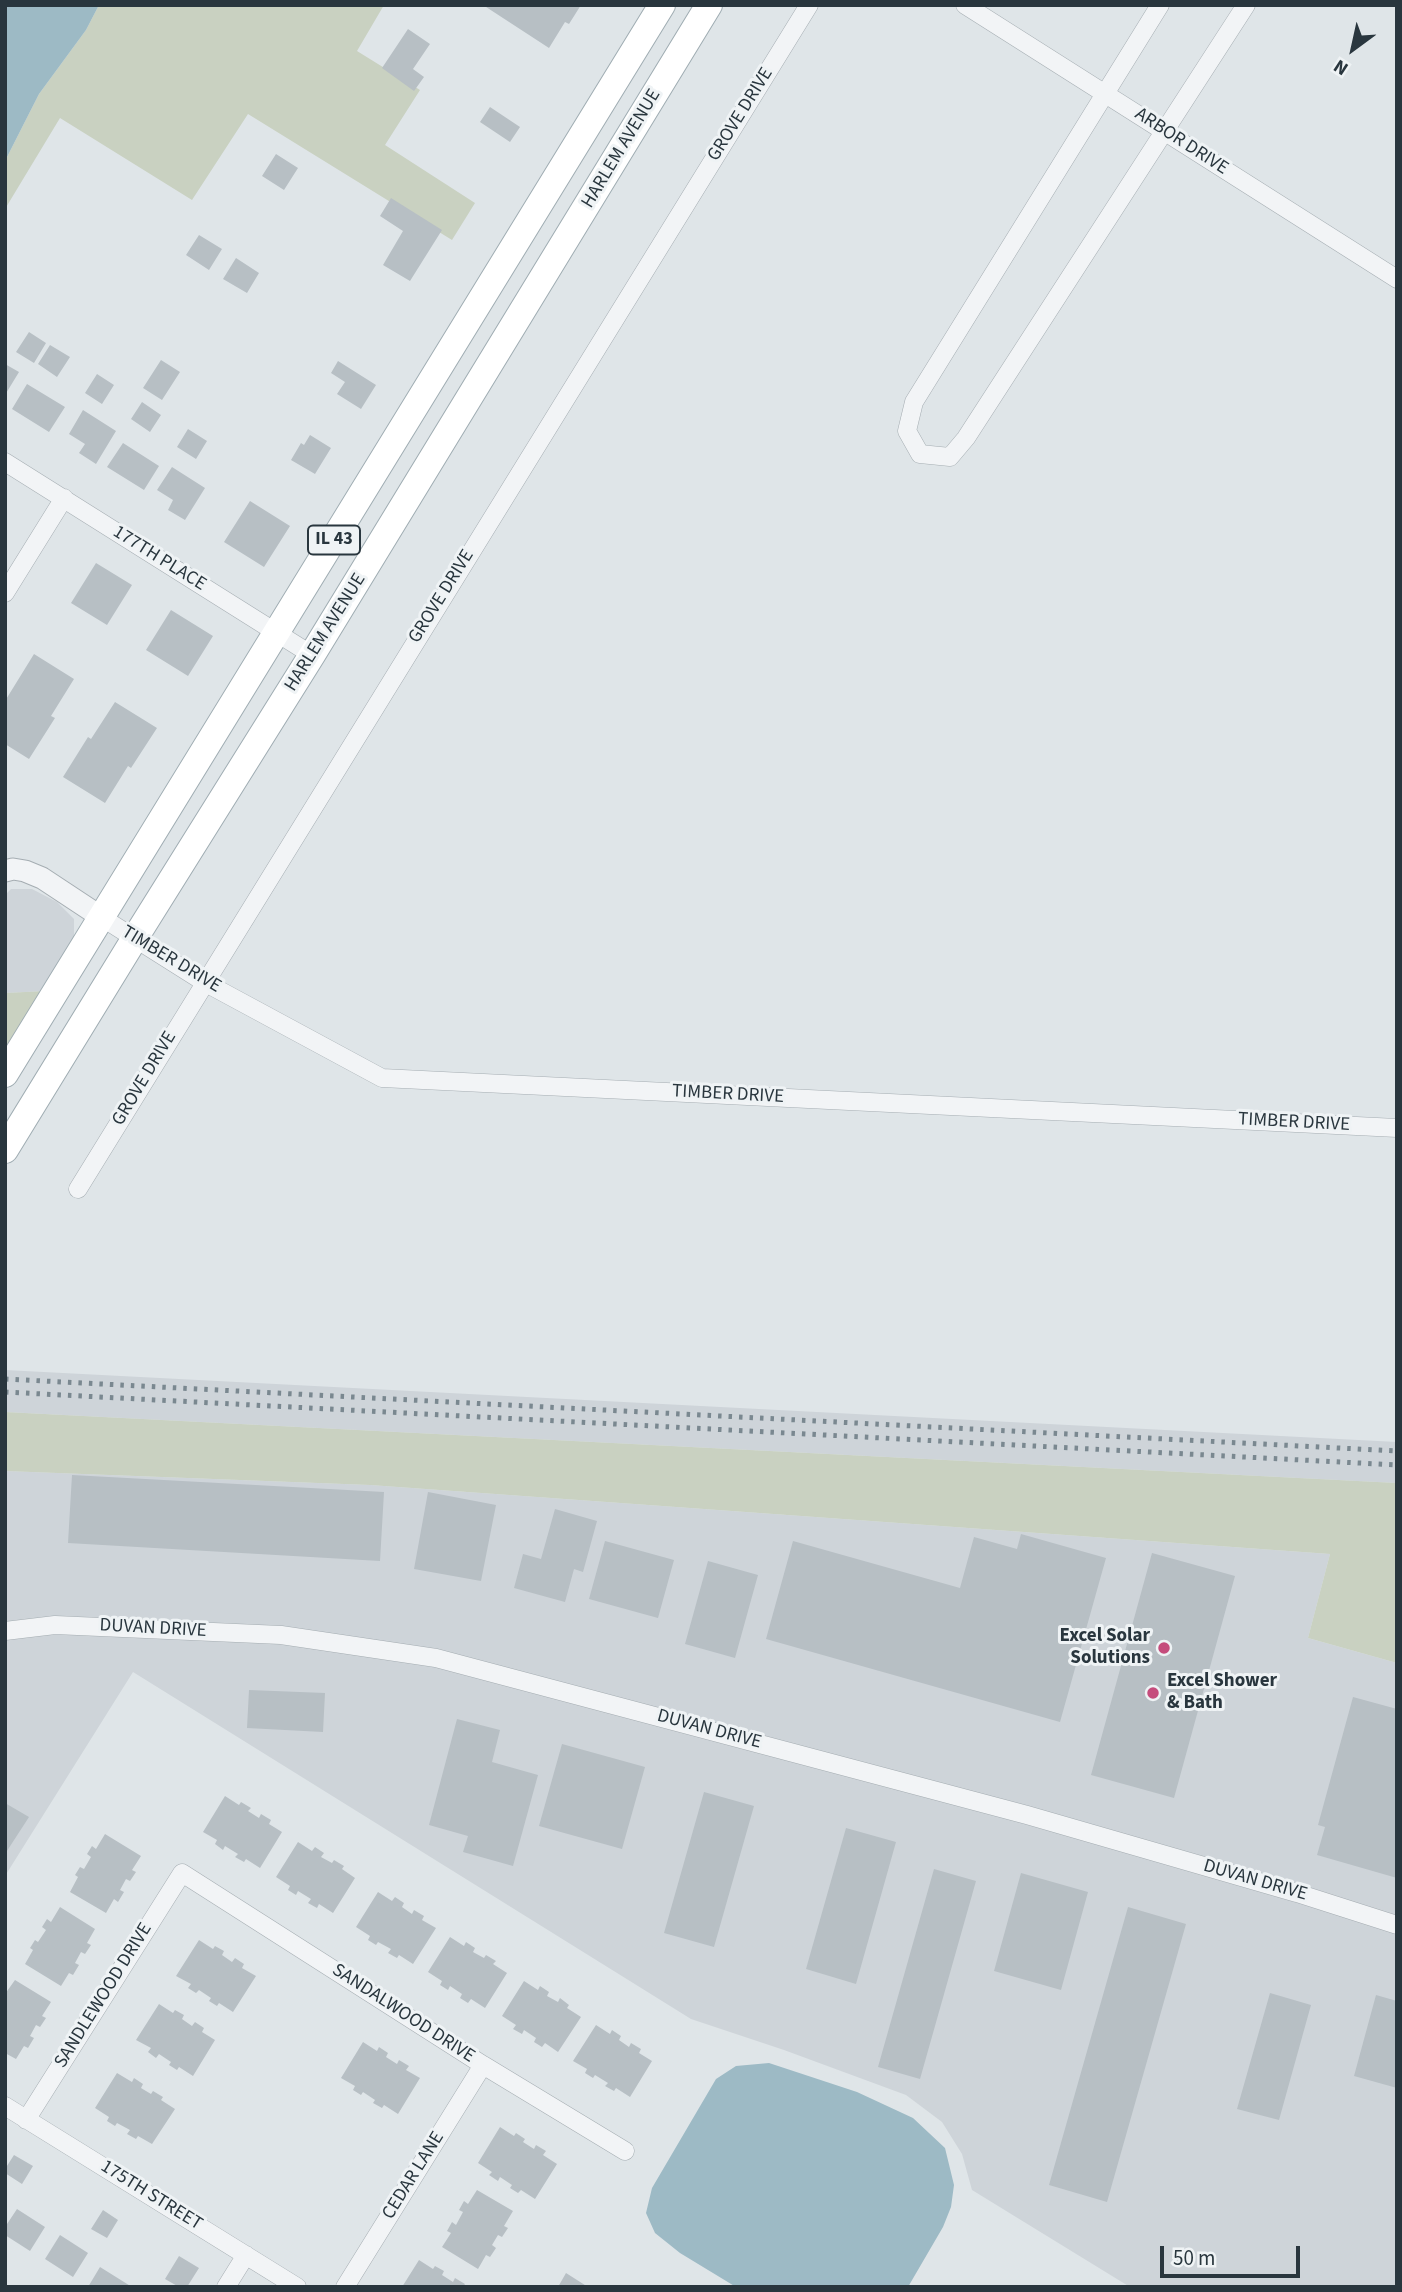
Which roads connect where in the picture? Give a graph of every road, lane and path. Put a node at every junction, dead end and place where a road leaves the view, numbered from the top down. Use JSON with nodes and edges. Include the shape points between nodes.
{"nodes":[{"id":1,"x":662,"y":5,"type":"edge"},
{"id":2,"x":709,"y":5,"type":"edge"},
{"id":3,"x":808,"y":5,"type":"edge"},
{"id":4,"x":965,"y":5,"type":"edge"},
{"id":5,"x":1160,"y":5,"type":"edge"},
{"id":6,"x":1246,"y":5,"type":"edge"},
{"id":7,"x":1104,"y":92,"type":"junction"},
{"id":8,"x":1165,"y":132,"type":"junction"},
{"id":9,"x":1397,"y":279,"type":"edge"},
{"id":10,"x":451,"y":349,"type":"junction"},
{"id":11,"x":487,"y":370,"type":"junction"},
{"id":12,"x":5,"y":462,"type":"edge"},
{"id":13,"x":64,"y":498,"type":"junction"},
{"id":14,"x":5,"y":593,"type":"edge"},
{"id":15,"x":278,"y":633,"type":"junction"},
{"id":16,"x":312,"y":656,"type":"junction"},
{"id":17,"x":5,"y":871,"type":"edge"},
{"id":18,"x":101,"y":917,"type":"junction"},
{"id":19,"x":135,"y":938,"type":"junction"},
{"id":20,"x":204,"y":982,"type":"junction"},
{"id":21,"x":5,"y":1074,"type":"edge"},
{"id":22,"x":1397,"y":1128,"type":"edge"},
{"id":23,"x":5,"y":1150,"type":"edge"},
{"id":24,"x":78,"y":1189,"type":"dead end"},
{"id":25,"x":5,"y":1631,"type":"edge"},
{"id":26,"x":182,"y":1873,"type":"joint"},
{"id":27,"x":1397,"y":1925,"type":"edge"},
{"id":28,"x":483,"y":2065,"type":"junction"},
{"id":29,"x":5,"y":2106,"type":"edge"},
{"id":30,"x":26,"y":2120,"type":"junction"},
{"id":31,"x":625,"y":2151,"type":"dead end"},
{"id":32,"x":246,"y":2255,"type":"junction"},
{"id":33,"x":226,"y":2287,"type":"edge"},
{"id":34,"x":297,"y":2287,"type":"edge"},
{"id":35,"x":345,"y":2287,"type":"edge"}],
"edges":[{"from":1,"to":10,"type":"main road","number":"IL 43"},
{"from":2,"to":11,"type":"main road","name":"HARLEM AVENUE","number":"IL 43"},
{"from":3,"to":20,"type":"street","name":"GROVE DRIVE"},
{"from":4,"to":7,"type":"street","name":"ARBOR DRIVE"},
{"from":5,"to":7,"type":"street"},
{"from":6,"to":8,"type":"street"},
{"from":7,"to":8,"type":"street","name":"ARBOR DRIVE"},
{"from":7,"to":8,"type":"street","via":[[914,401],[907,431],[920,454],[950,457],[967,438]]},
{"from":8,"to":9,"type":"street","name":"ARBOR DRIVE"},
{"from":10,"to":11,"type":"main road"},
{"from":10,"to":15,"type":"main road","number":"IL 43"},
{"from":11,"to":16,"type":"main road","name":"HARLEM AVENUE","number":"IL 43"},
{"from":12,"to":13,"type":"street","name":"177TH PLACE"},
{"from":13,"to":14,"type":"street"},
{"from":13,"to":15,"type":"street","name":"177TH PLACE"},
{"from":15,"to":16,"type":"street","name":"177TH PLACE"},
{"from":15,"to":18,"type":"main road","number":"IL 43"},
{"from":16,"to":19,"type":"main road","name":"HARLEM AVENUE","number":"IL 43"},
{"from":17,"to":18,"type":"street","via":[[25,871],[42,878]]},
{"from":18,"to":19,"type":"street","name":"TIMBER DRIVE"},
{"from":18,"to":21,"type":"main road","number":"IL 43"},
{"from":19,"to":20,"type":"street","name":"TIMBER DRIVE"},
{"from":19,"to":23,"type":"main road","name":"HARLEM AVENUE","number":"IL 43"},
{"from":20,"to":22,"type":"street","name":"TIMBER DRIVE","via":[[382,1078]]},
{"from":20,"to":24,"type":"street","name":"GROVE DRIVE"},
{"from":25,"to":27,"type":"street","name":"DUVAN DRIVE","via":[[55,1625],[281,1635],[436,1658],[1049,1821]]},
{"from":26,"to":28,"type":"street","name":"SANDALWOOD DRIVE"},
{"from":26,"to":30,"type":"street","name":"SANDLEWOOD DRIVE"},
{"from":28,"to":31,"type":"street","name":"SANDALWOOD DRIVE"},
{"from":28,"to":35,"type":"street","name":"CEDAR LANE"},
{"from":29,"to":30,"type":"street","name":"175TH STREET"},
{"from":30,"to":32,"type":"street","name":"175TH STREET"},
{"from":32,"to":33,"type":"street"},
{"from":32,"to":34,"type":"street","name":"175TH STREET"}]}
